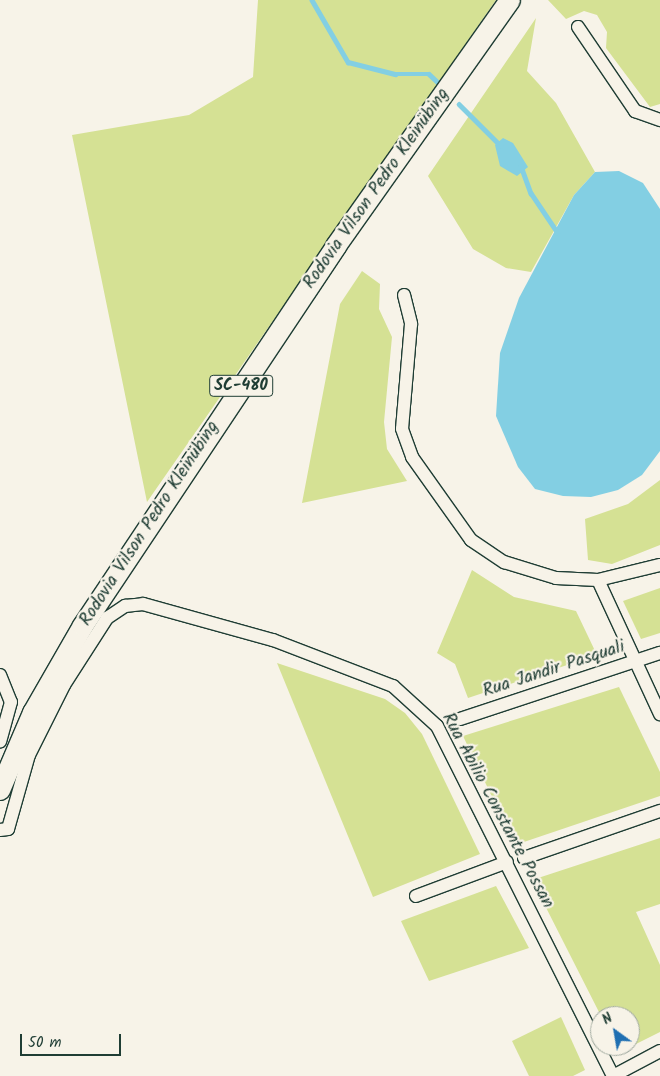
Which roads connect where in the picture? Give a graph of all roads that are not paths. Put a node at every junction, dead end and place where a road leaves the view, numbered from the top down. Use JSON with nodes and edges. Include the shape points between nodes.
{"nodes":[{"id":1,"x":510,"y":0,"type":"edge"},
{"id":2,"x":578,"y":28,"type":"dead end"},
{"id":3,"x":660,"y":120,"type":"edge"},
{"id":4,"x":404,"y":295,"type":"dead end"},
{"id":5,"x":660,"y":565,"type":"edge"},
{"id":6,"x":598,"y":580,"type":"junction"},
{"id":7,"x":660,"y":654,"type":"edge"},
{"id":8,"x":635,"y":661,"type":"junction"},
{"id":9,"x":0,"y":675,"type":"edge"},
{"id":10,"x":660,"y":714,"type":"edge"},
{"id":11,"x":460,"y":719,"type":"dead end"},
{"id":12,"x":0,"y":742,"type":"edge"},
{"id":13,"x":0,"y":790,"type":"edge"},
{"id":14,"x":660,"y":811,"type":"edge"},
{"id":15,"x":0,"y":830,"type":"edge"},
{"id":16,"x":524,"y":858,"type":"dead end"},
{"id":17,"x":508,"y":862,"type":"junction"},
{"id":18,"x":416,"y":896,"type":"dead end"},
{"id":19,"x":660,"y":1051,"type":"edge"},
{"id":20,"x":613,"y":1076,"type":"edge"}],
"edges":[{"from":1,"to":13,"type":"main road","name":"Rodovia Vilson Pedro Kleinübing","number":"SC-480","via":[[330,254],[83,626],[33,713]]},
{"from":2,"to":3,"type":"street","via":[[635,112]]},
{"from":4,"to":6,"type":"street","via":[[411,324],[402,429],[412,457],[471,540],[504,562],[556,578]]},
{"from":5,"to":6,"type":"street"},
{"from":6,"to":8,"type":"street"},
{"from":7,"to":8,"type":"street","name":"Rua Jandir Pasquali"},
{"from":8,"to":10,"type":"street"},
{"from":8,"to":11,"type":"street","name":"Rua Jandir Pasquali"},
{"from":9,"to":12,"type":"street","via":[[11,702]]},
{"from":14,"to":16,"type":"street"},
{"from":15,"to":17,"type":"street","name":"Rua Abilio Constante Possan","via":[[8,829],[29,755],[64,685],[107,618],[125,606],[143,604],[273,640],[393,686],[436,726]]},
{"from":17,"to":18,"type":"street"},
{"from":17,"to":20,"type":"street","name":"Rua Abilio Constante Possan"},
{"from":19,"to":20,"type":"street"}]}
